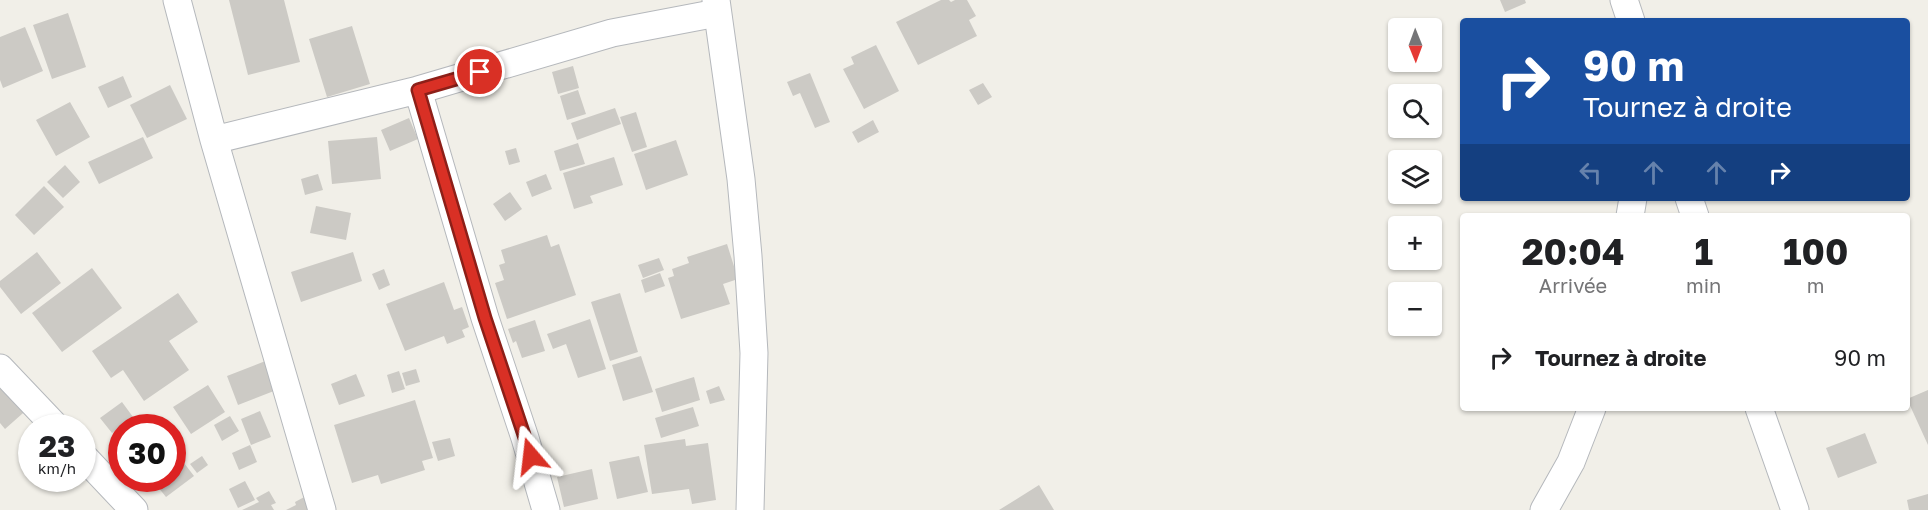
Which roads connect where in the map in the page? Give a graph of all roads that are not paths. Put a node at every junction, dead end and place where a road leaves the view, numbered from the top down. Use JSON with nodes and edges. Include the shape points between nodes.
{"nodes":[{"id":1,"x":177,"y":0,"type":"edge"},
{"id":2,"x":1624,"y":0,"type":"edge"},
{"id":3,"x":716,"y":7,"type":"edge"},
{"id":4,"x":1630,"y":18,"type":"edge"},
{"id":5,"x":418,"y":90,"type":"junction"},
{"id":6,"x":214,"y":140,"type":"junction"},
{"id":7,"x":0,"y":368,"type":"edge"},
{"id":8,"x":1592,"y":411,"type":"edge"},
{"id":9,"x":1760,"y":411,"type":"edge"},
{"id":10,"x":44,"y":414,"type":"edge"},
{"id":11,"x":96,"y":470,"type":"edge"},
{"id":12,"x":134,"y":510,"type":"edge"},
{"id":13,"x":322,"y":510,"type":"edge"},
{"id":14,"x":546,"y":510,"type":"edge"},
{"id":15,"x":750,"y":510,"type":"edge"},
{"id":16,"x":1544,"y":510,"type":"edge"},
{"id":17,"x":1795,"y":510,"type":"edge"}],
"edges":[{"from":1,"to":6,"type":"street"},
{"from":2,"to":4,"type":"street"},
{"from":3,"to":5,"type":"street"},
{"from":3,"to":15,"type":"street","via":[[748,256],[754,353]]},
{"from":5,"to":6,"type":"street"},
{"from":5,"to":14,"type":"street"},
{"from":6,"to":13,"type":"street"},
{"from":7,"to":10,"type":"street"},
{"from":8,"to":16,"type":"street","via":[[1571,462]]},
{"from":9,"to":17,"type":"street"},
{"from":11,"to":12,"type":"street"}]}
